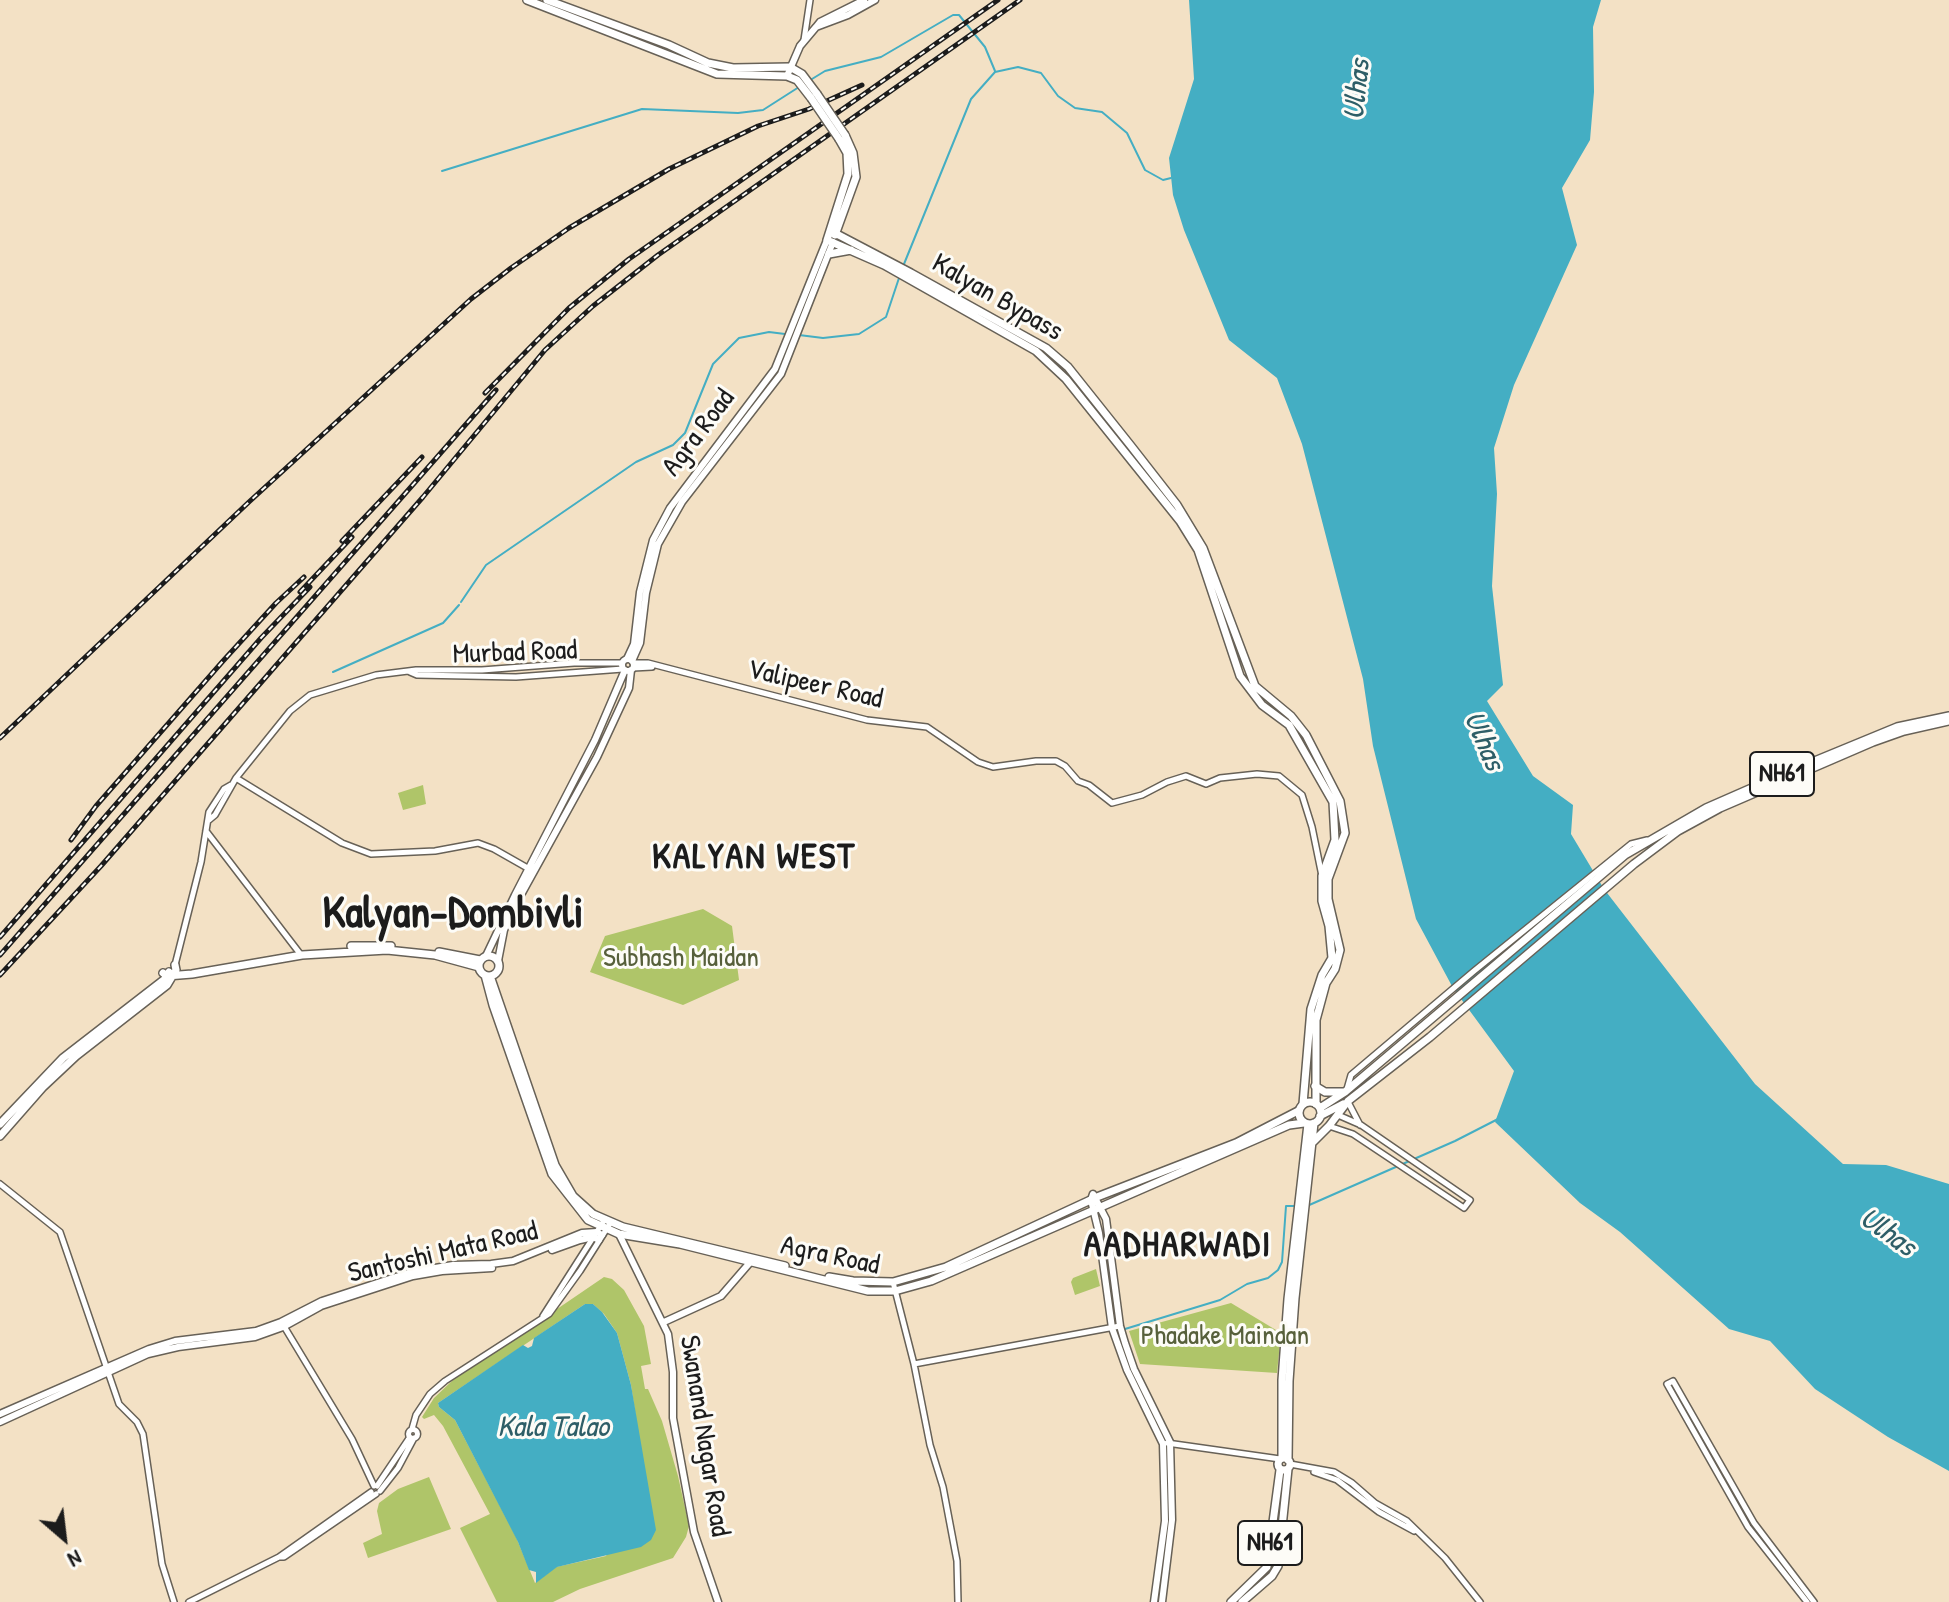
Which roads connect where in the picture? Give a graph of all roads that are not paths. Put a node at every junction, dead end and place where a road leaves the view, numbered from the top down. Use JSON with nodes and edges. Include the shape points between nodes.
{"nodes":[{"id":1,"x":527,"y":0,"type":"edge"},
{"id":2,"x":547,"y":0,"type":"edge"},
{"id":3,"x":810,"y":0,"type":"edge"},
{"id":4,"x":864,"y":0,"type":"edge"},
{"id":5,"x":875,"y":0,"type":"edge"},
{"id":6,"x":816,"y":27,"type":"junction"},
{"id":7,"x":804,"y":40,"type":"junction"},
{"id":8,"x":789,"y":71,"type":"junction"},
{"id":9,"x":832,"y":237,"type":"junction"},
{"id":10,"x":853,"y":250,"type":"junction"},
{"id":11,"x":829,"y":254,"type":"junction"},
{"id":12,"x":885,"y":262,"type":"junction"},
{"id":13,"x":798,"y":324,"type":"junction"},
{"id":14,"x":628,"y":665,"type":"junction"},
{"id":15,"x":409,"y":672,"type":"junction"},
{"id":16,"x":1949,"y":719,"type":"edge"},
{"id":17,"x":236,"y":778,"type":"junction"},
{"id":18,"x":206,"y":831,"type":"junction"},
{"id":19,"x":1652,"y":838,"type":"junction"},
{"id":20,"x":1624,"y":853,"type":"junction"},
{"id":21,"x":532,"y":870,"type":"junction"},
{"id":22,"x":1325,"y":878,"type":"junction"},
{"id":23,"x":502,"y":929,"type":"junction"},
{"id":24,"x":300,"y":954,"type":"junction"},
{"id":25,"x":482,"y":961,"type":"junction"},
{"id":26,"x":498,"y":961,"type":"junction"},
{"id":27,"x":170,"y":972,"type":"junction"},
{"id":28,"x":487,"y":975,"type":"junction"},
{"id":29,"x":1315,"y":1086,"type":"junction"},
{"id":30,"x":1346,"y":1091,"type":"junction"},
{"id":31,"x":1350,"y":1100,"type":"junction"},
{"id":32,"x":1301,"y":1107,"type":"junction"},
{"id":33,"x":1337,"y":1115,"type":"junction"},
{"id":34,"x":1314,"y":1116,"type":"junction"},
{"id":35,"x":1353,"y":1122,"type":"junction"},
{"id":36,"x":0,"y":1124,"type":"edge"},
{"id":37,"x":1361,"y":1125,"type":"junction"},
{"id":38,"x":1329,"y":1126,"type":"junction"},
{"id":39,"x":1347,"y":1132,"type":"junction"},
{"id":40,"x":0,"y":1136,"type":"edge"},
{"id":41,"x":1311,"y":1144,"type":"junction"},
{"id":42,"x":0,"y":1184,"type":"edge"},
{"id":43,"x":1302,"y":1197,"type":"junction"},
{"id":44,"x":1095,"y":1201,"type":"junction"},
{"id":45,"x":1300,"y":1211,"type":"junction"},
{"id":46,"x":601,"y":1230,"type":"junction"},
{"id":47,"x":619,"y":1234,"type":"junction"},
{"id":48,"x":752,"y":1260,"type":"junction"},
{"id":49,"x":1112,"y":1260,"type":"junction"},
{"id":50,"x":1103,"y":1261,"type":"junction"},
{"id":51,"x":894,"y":1287,"type":"junction"},
{"id":52,"x":664,"y":1322,"type":"junction"},
{"id":53,"x":282,"y":1324,"type":"junction"},
{"id":54,"x":1116,"y":1327,"type":"junction"},
{"id":55,"x":914,"y":1364,"type":"junction"},
{"id":56,"x":107,"y":1368,"type":"junction"},
{"id":57,"x":0,"y":1414,"type":"edge"},
{"id":58,"x":0,"y":1422,"type":"edge"},
{"id":59,"x":1167,"y":1443,"type":"junction"},
{"id":60,"x":1284,"y":1464,"type":"junction"},
{"id":61,"x":376,"y":1490,"type":"junction"},
{"id":62,"x":719,"y":1600,"type":"edge"},
{"id":63,"x":174,"y":1602,"type":"edge"},
{"id":64,"x":189,"y":1602,"type":"edge"},
{"id":65,"x":958,"y":1602,"type":"edge"},
{"id":66,"x":1154,"y":1602,"type":"edge"},
{"id":67,"x":1162,"y":1602,"type":"edge"},
{"id":68,"x":1231,"y":1602,"type":"edge"},
{"id":69,"x":1242,"y":1602,"type":"edge"},
{"id":70,"x":1480,"y":1602,"type":"edge"},
{"id":71,"x":1807,"y":1602,"type":"edge"},
{"id":72,"x":1814,"y":1602,"type":"edge"}],
"edges":[{"from":1,"to":8,"type":"main road","via":[[717,74]]},
{"from":2,"to":8,"type":"main road","via":[[708,63]]},
{"from":3,"to":7,"type":"street"},
{"from":4,"to":6,"type":"main road"},
{"from":5,"to":6,"type":"main road"},
{"from":6,"to":7,"type":"main road"},
{"from":7,"to":8,"type":"main road"},
{"from":8,"to":9,"type":"main road","bridge":true,"via":[[814,96],[850,152],[856,177]]},
{"from":9,"to":10,"type":"main road","name":"Kalyan Bypass"},
{"from":9,"to":11,"type":"main road","name":"Agra Road"},
{"from":9,"to":12,"type":"main road","name":"Kalyan Bypass"},
{"from":9,"to":13,"type":"main road","name":"Agra Road"},
{"from":10,"to":11,"type":"main road"},
{"from":10,"to":12,"type":"main road","name":"Kalyan Bypass"},
{"from":11,"to":13,"type":"main road","name":"Agra Road"},
{"from":12,"to":22,"type":"main road","name":"Kalyan Bypass","via":[[1037,348],[1182,518],[1240,676],[1262,705],[1289,725],[1333,802],[1335,840]]},
{"from":13,"to":14,"type":"main road","name":"Agra Road","via":[[778,372],[653,540]]},
{"from":14,"to":15,"type":"street","name":"Murbad Road"},
{"from":14,"to":15,"type":"street","name":"Murbad Road","via":[[503,677]]},
{"from":14,"to":21,"type":"main road","name":"Agra Road"},
{"from":14,"to":22,"type":"street","name":"Valipeer Road","via":[[867,720],[927,727],[993,767],[1056,761],[1112,803],[1186,776],[1206,784],[1220,778],[1279,776],[1302,795]]},
{"from":15,"to":17,"type":"street","name":"Murbad Road","via":[[376,675],[310,695],[290,711]]},
{"from":16,"to":19,"type":"main road","number":"NH61","via":[[1897,727],[1706,808]]},
{"from":16,"to":31,"type":"main road","number":"NH61","via":[[1873,742],[1678,831]]},
{"from":17,"to":18,"type":"street","name":"Murbad Road","via":[[209,812]]},
{"from":17,"to":21,"type":"street","via":[[342,843],[371,854],[478,843]]},
{"from":18,"to":24,"type":"street"},
{"from":18,"to":27,"type":"street","name":"Murbad Road"},
{"from":19,"to":20,"type":"main road","number":"NH61"},
{"from":19,"to":20,"type":"street","via":[[1631,844]]},
{"from":20,"to":30,"type":"main road","number":"NH61","via":[[1418,1024]]},
{"from":21,"to":23,"type":"main road","name":"Agra Road"},
{"from":22,"to":29,"type":"main road","via":[[1340,950],[1316,1020]]},
{"from":22,"to":32,"type":"main road","via":[[1322,901],[1332,958],[1311,1009]]},
{"from":23,"to":25,"type":"main road","name":"Agra Road"},
{"from":23,"to":26,"type":"main road","name":"Agra Road"},
{"from":24,"to":25,"type":"main road","via":[[366,948]]},
{"from":24,"to":27,"type":"main road"},
{"from":25,"to":26,"type":"main road"},
{"from":25,"to":28,"type":"main road"},
{"from":26,"to":28,"type":"main road","via":[[497,972]]},
{"from":27,"to":36,"type":"main road","via":[[63,1058]]},
{"from":27,"to":40,"type":"main road","via":[[167,985],[56,1074]]},
{"from":28,"to":46,"type":"main road","name":"Agra Road","via":[[563,1182]]},
{"from":29,"to":30,"type":"main road","via":[[1325,1092]]},
{"from":29,"to":34,"type":"main road"},
{"from":30,"to":34,"type":"main road","number":"NH61"},
{"from":31,"to":33,"type":"main road","number":"NH61"},
{"from":31,"to":34,"type":"main road"},
{"from":31,"to":37,"type":"street"},
{"from":32,"to":34,"type":"main road","via":[[1310,1102]]},
{"from":32,"to":34,"type":"main road","via":[[1299,1118]]},
{"from":32,"to":44,"type":"main road","name":"Agra Road","via":[[1236,1143]]},
{"from":33,"to":35,"type":"street"},
{"from":33,"to":38,"type":"main road","number":"NH61"},
{"from":34,"to":41,"type":"main road","number":"NH61"},
{"from":34,"to":43,"type":"main road","number":"NH61"},
{"from":34,"to":44,"type":"main road","name":"Agra Road"},
{"from":35,"to":37,"type":"street"},
{"from":35,"to":39,"type":"street"},
{"from":37,"to":39,"type":"street","via":[[1470,1200],[1464,1208]]},
{"from":38,"to":39,"type":"street"},
{"from":38,"to":41,"type":"main road","number":"NH61"},
{"from":41,"to":43,"type":"main road","number":"NH61"},
{"from":42,"to":56,"type":"street","via":[[60,1232]]},
{"from":43,"to":45,"type":"main road","number":"NH61"},
{"from":44,"to":49,"type":"main road"},
{"from":44,"to":50,"type":"main road"},
{"from":44,"to":51,"type":"main road","name":"Agra Road"},
{"from":45,"to":60,"type":"main road","number":"NH61"},
{"from":45,"to":60,"type":"main road","number":"NH61","via":[[1283,1376]]},
{"from":46,"to":47,"type":"main road","name":"Agra Road"},
{"from":46,"to":48,"type":"main road","name":"Agra Road","via":[[623,1227]]},
{"from":46,"to":53,"type":"main road","name":"Santoshi Mata Road","via":[[511,1265],[402,1279]]},
{"from":46,"to":61,"type":"street","via":[[549,1314],[430,1394],[408,1433],[412,1438]]},
{"from":47,"to":48,"type":"main road","name":"Agra Road"},
{"from":47,"to":52,"type":"main road","name":"Swanand Nagar Road"},
{"from":48,"to":51,"type":"main road","name":"Agra Road"},
{"from":48,"to":52,"type":"main road","via":[[721,1296]]},
{"from":49,"to":50,"type":"main road"},
{"from":49,"to":54,"type":"main road"},
{"from":50,"to":54,"type":"main road"},
{"from":51,"to":55,"type":"street"},
{"from":52,"to":62,"type":"main road","name":"Swanand Nagar Road","via":[[673,1418],[694,1532]]},
{"from":53,"to":56,"type":"main road","name":"Santoshi Mata Road"},
{"from":53,"to":61,"type":"street"},
{"from":54,"to":55,"type":"street"},
{"from":54,"to":59,"type":"main road"},
{"from":55,"to":65,"type":"street","via":[[957,1561]]},
{"from":56,"to":57,"type":"main road","name":"Santoshi Mata Road"},
{"from":56,"to":58,"type":"main road","name":"Santoshi Mata Road"},
{"from":56,"to":63,"type":"street","via":[[119,1404],[143,1434],[162,1564]]},
{"from":59,"to":60,"type":"street"},
{"from":59,"to":66,"type":"main road","via":[[1165,1521]]},
{"from":59,"to":67,"type":"main road","via":[[1172,1520]]},
{"from":60,"to":68,"type":"main road","number":"NH61","via":[[1267,1567]]},
{"from":60,"to":69,"type":"main road","number":"NH61","via":[[1278,1566]]},
{"from":60,"to":70,"type":"street","via":[[1334,1472],[1419,1532]]},
{"from":61,"to":64,"type":"street","via":[[284,1557]]},
{"from":71,"to":72,"type":"street","via":[[1748,1527],[1670,1382],[1754,1523]]}]}
